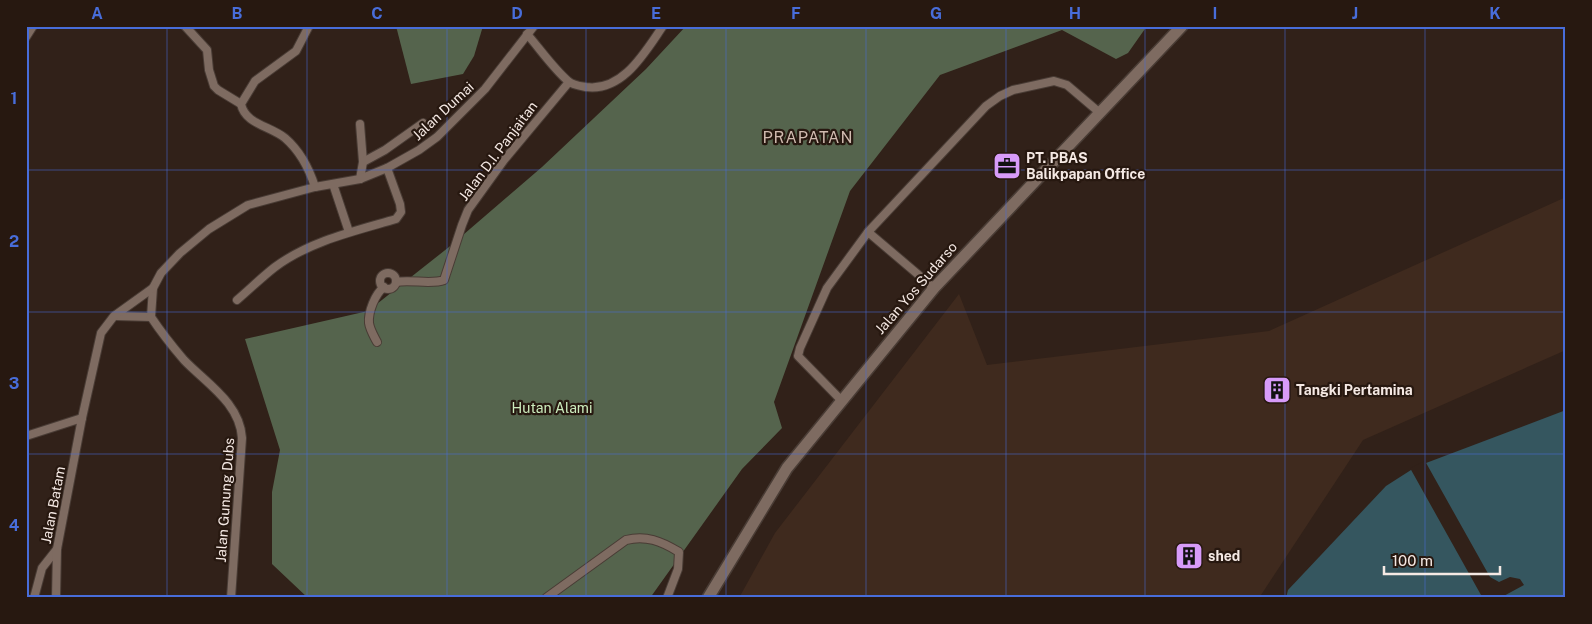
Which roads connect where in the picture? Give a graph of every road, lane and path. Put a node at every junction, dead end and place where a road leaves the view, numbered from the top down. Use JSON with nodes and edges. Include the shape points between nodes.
{"nodes":[{"id":1,"x":33,"y":26,"type":"edge"},
{"id":2,"x":185,"y":26,"type":"edge"},
{"id":3,"x":309,"y":26,"type":"edge"},
{"id":4,"x":534,"y":26,"type":"edge"},
{"id":5,"x":663,"y":26,"type":"edge"},
{"id":6,"x":1182,"y":26,"type":"edge"},
{"id":7,"x":527,"y":34,"type":"junction"},
{"id":8,"x":26,"y":37,"type":"edge"},
{"id":9,"x":569,"y":82,"type":"junction"},
{"id":10,"x":241,"y":104,"type":"junction"},
{"id":11,"x":1100,"y":113,"type":"junction"},
{"id":12,"x":423,"y":123,"type":"dead end"},
{"id":13,"x":360,"y":124,"type":"dead end"},
{"id":14,"x":363,"y":162,"type":"junction"},
{"id":15,"x":387,"y":168,"type":"junction"},
{"id":16,"x":360,"y":179,"type":"junction"},
{"id":17,"x":333,"y":184,"type":"junction"},
{"id":18,"x":315,"y":187,"type":"junction"},
{"id":19,"x":349,"y":232,"type":"junction"},
{"id":20,"x":868,"y":232,"type":"junction"},
{"id":21,"x":396,"y":282,"type":"junction"},
{"id":22,"x":384,"y":287,"type":"junction"},
{"id":23,"x":153,"y":288,"type":"junction"},
{"id":24,"x":934,"y":288,"type":"junction"},
{"id":25,"x":237,"y":300,"type":"dead end"},
{"id":26,"x":114,"y":316,"type":"junction"},
{"id":27,"x":151,"y":317,"type":"junction"},
{"id":28,"x":377,"y":342,"type":"dead end"},
{"id":29,"x":841,"y":400,"type":"junction"},
{"id":30,"x":82,"y":418,"type":"junction"},
{"id":31,"x":26,"y":436,"type":"edge"},
{"id":32,"x":57,"y":549,"type":"junction"},
{"id":33,"x":34,"y":598,"type":"edge"},
{"id":34,"x":56,"y":598,"type":"edge"},
{"id":35,"x":231,"y":598,"type":"edge"},
{"id":36,"x":546,"y":598,"type":"edge"},
{"id":37,"x":667,"y":598,"type":"edge"},
{"id":38,"x":708,"y":598,"type":"edge"}],
"edges":[{"from":1,"to":8,"type":"street"},
{"from":2,"to":10,"type":"street","via":[[207,50],[214,86]]},
{"from":3,"to":10,"type":"street","via":[[296,51],[254,81]]},
{"from":4,"to":7,"type":"street","name":"Jalan Dumai"},
{"from":5,"to":9,"type":"street","via":[[628,73],[614,82],[588,87]]},
{"from":6,"to":11,"type":"main road","name":"Jalan Yos Sudarso"},
{"from":7,"to":9,"type":"street"},
{"from":7,"to":15,"type":"street","name":"Jalan Dumai","via":[[485,89],[448,128]]},
{"from":9,"to":21,"type":"street","name":"Jalan D.I. Panjaitan","via":[[504,160],[468,210],[444,280]]},
{"from":10,"to":18,"type":"street","via":[[245,115],[273,130],[292,146],[309,169]]},
{"from":11,"to":20,"type":"street","via":[[1067,85],[1054,81],[1000,96],[986,106]]},
{"from":11,"to":24,"type":"main road","name":"Jalan Yos Sudarso"},
{"from":12,"to":14,"type":"street"},
{"from":13,"to":14,"type":"street"},
{"from":14,"to":16,"type":"street"},
{"from":15,"to":16,"type":"street","name":"Jalan Dumai"},
{"from":15,"to":19,"type":"street","via":[[400,204],[396,219]]},
{"from":16,"to":17,"type":"street","name":"Jalan Dumai"},
{"from":17,"to":18,"type":"street","name":"Jalan Dumai"},
{"from":17,"to":19,"type":"street"},
{"from":18,"to":23,"type":"street","name":"Jalan Dumai","via":[[248,205],[180,253],[161,273]]},
{"from":19,"to":25,"type":"street","via":[[310,247],[275,267]]},
{"from":20,"to":24,"type":"street"},
{"from":20,"to":29,"type":"street","via":[[828,288],[798,356]]},
{"from":21,"to":22,"type":"street","via":[[392,287]]},
{"from":21,"to":22,"type":"street","via":[[392,274],[384,274],[380,282]]},
{"from":22,"to":28,"type":"street","via":[[376,296],[369,320]]},
{"from":23,"to":26,"type":"street"},
{"from":23,"to":27,"type":"street"},
{"from":24,"to":29,"type":"main road","name":"Jalan Yos Sudarso"},
{"from":26,"to":27,"type":"street"},
{"from":26,"to":30,"type":"street","name":"Jalan Batam","via":[[101,334]]},
{"from":27,"to":35,"type":"street","name":"Jalan Gunung Dubs","via":[[185,361],[230,405],[242,427]]},
{"from":29,"to":38,"type":"main road","name":"Jalan Yos Sudarso","via":[[787,468]]},
{"from":30,"to":31,"type":"street"},
{"from":30,"to":32,"type":"street","name":"Jalan Batam"},
{"from":32,"to":33,"type":"street","via":[[42,568]]},
{"from":32,"to":34,"type":"street","name":"Jalan Batam"},
{"from":36,"to":37,"type":"street","via":[[626,540],[638,537],[678,552],[678,570]]}]}
